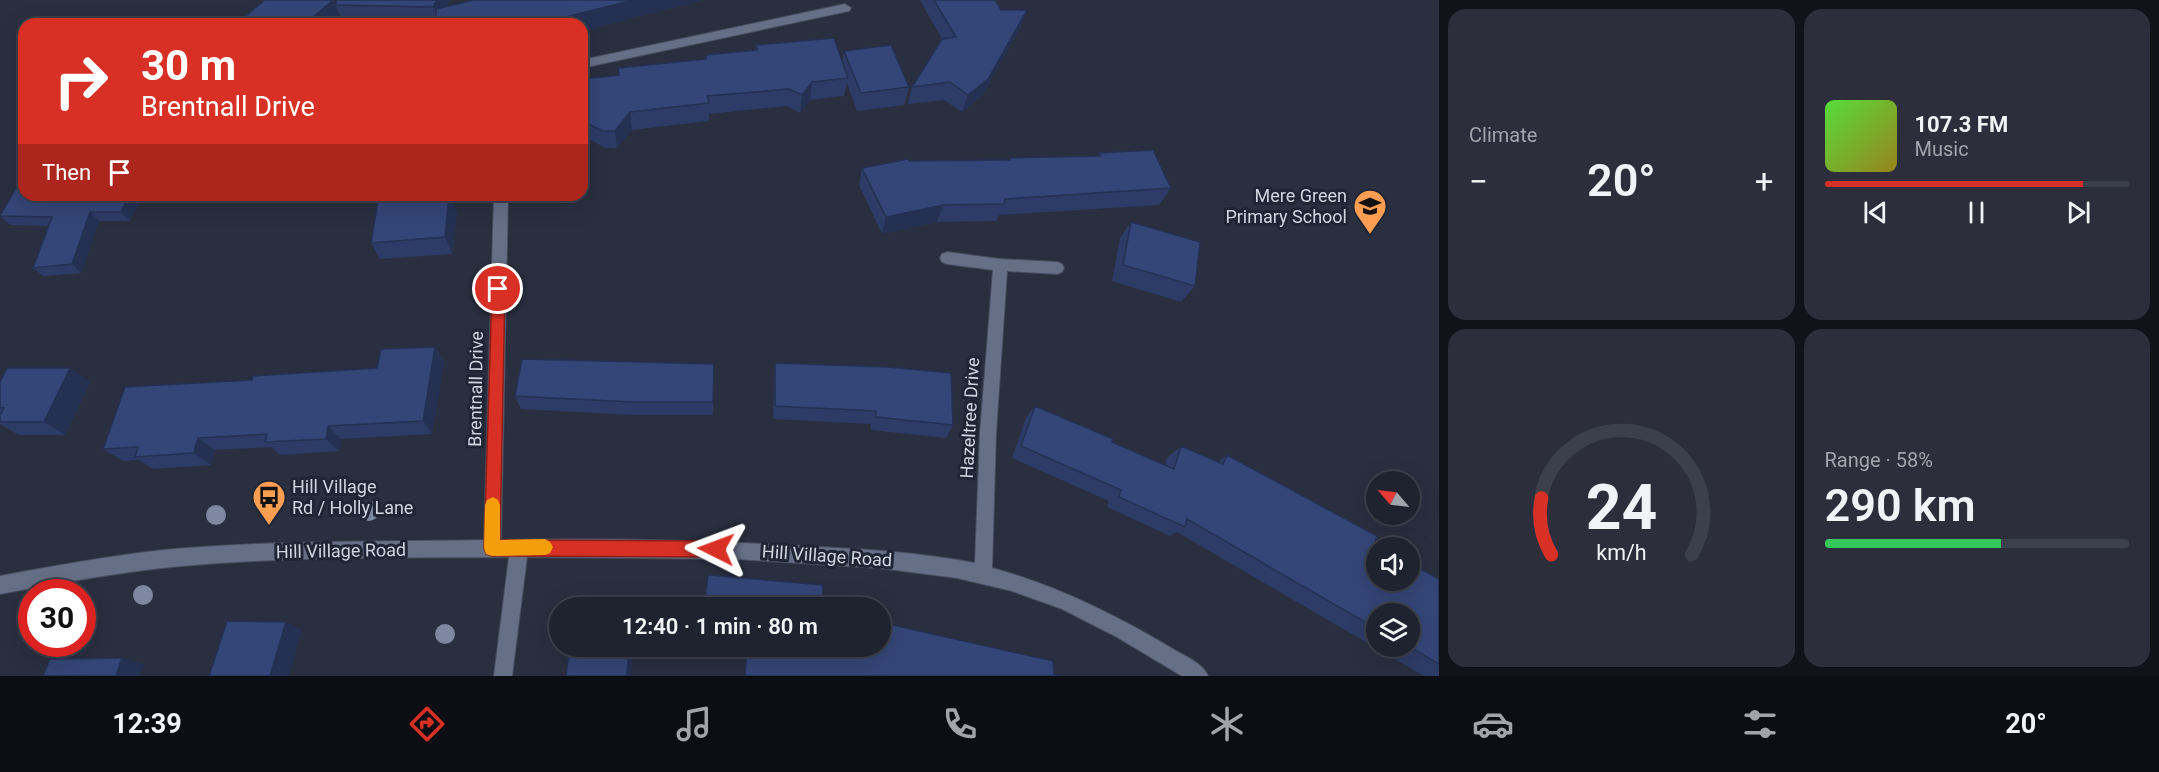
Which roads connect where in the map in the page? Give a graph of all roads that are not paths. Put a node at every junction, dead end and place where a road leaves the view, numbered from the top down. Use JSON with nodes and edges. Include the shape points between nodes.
{"nodes":[{"id":1,"x":845,"y":8,"type":"dead end"},
{"id":2,"x":588,"y":63,"type":"edge"},
{"id":3,"x":501,"y":201,"type":"edge"},
{"id":4,"x":948,"y":258,"type":"dead end"},
{"id":5,"x":1000,"y":265,"type":"junction"},
{"id":6,"x":1057,"y":268,"type":"dead end"},
{"id":7,"x":519,"y":547,"type":"junction"},
{"id":8,"x":492,"y":548,"type":"junction"},
{"id":9,"x":983,"y":574,"type":"junction"},
{"id":10,"x":0,"y":585,"type":"edge"},
{"id":11,"x":503,"y":676,"type":"edge"},
{"id":12,"x":1199,"y":676,"type":"edge"}],
"edges":[{"from":1,"to":2,"type":"street"},
{"from":3,"to":8,"type":"street","name":"Brentnall Drive"},
{"from":4,"to":5,"type":"street"},
{"from":5,"to":6,"type":"street"},
{"from":5,"to":9,"type":"street","name":"Hazeltree Drive"},
{"from":7,"to":8,"type":"street","name":"Hill Village Road"},
{"from":7,"to":9,"type":"street","name":"Hill Village Road","via":[[696,548],[899,561]]},
{"from":7,"to":11,"type":"street"},
{"from":8,"to":10,"type":"street","name":"Hill Village Road","via":[[210,555],[121,564]]},
{"from":9,"to":12,"type":"street","name":"Hill Village Road","via":[[1053,596],[1107,622]]}]}
